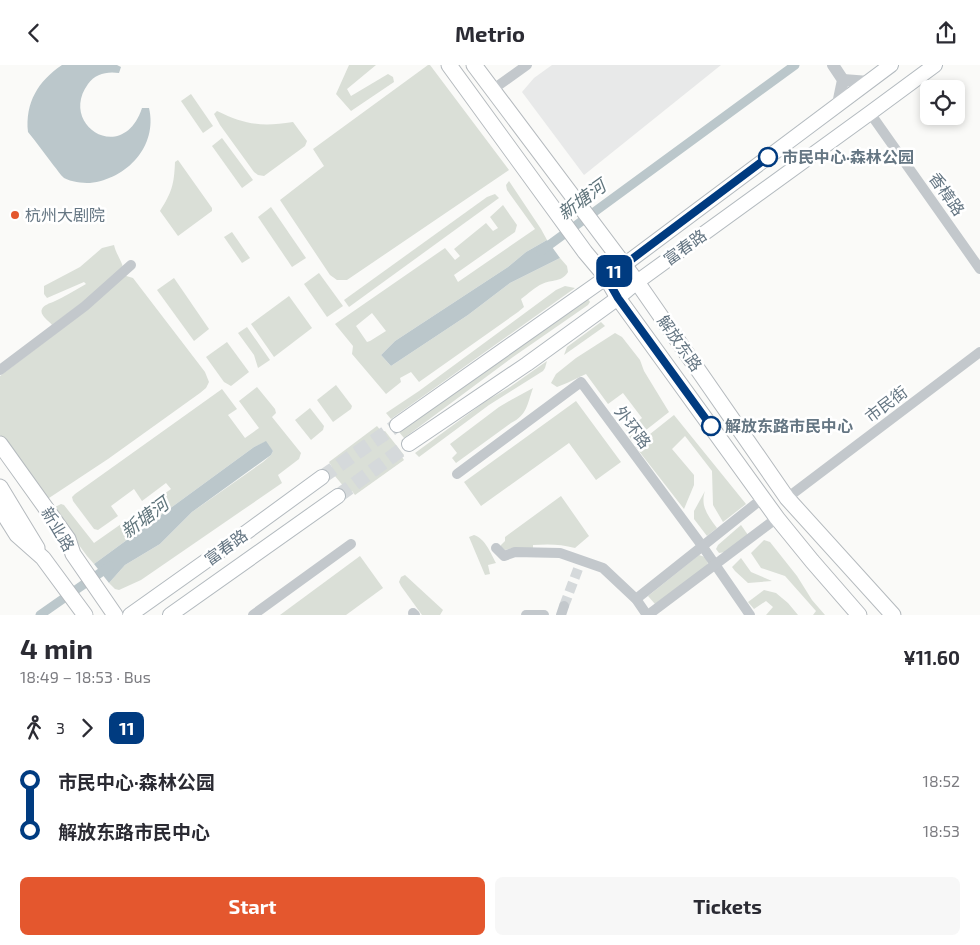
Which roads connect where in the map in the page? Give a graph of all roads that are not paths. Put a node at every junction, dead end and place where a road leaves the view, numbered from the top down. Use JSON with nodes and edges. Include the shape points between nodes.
{"nodes":[{"id":1,"x":449,"y":65,"type":"edge"},
{"id":2,"x":474,"y":65,"type":"edge"},
{"id":3,"x":527,"y":65,"type":"edge"},
{"id":4,"x":833,"y":65,"type":"edge"},
{"id":5,"x":891,"y":65,"type":"edge"},
{"id":6,"x":935,"y":65,"type":"edge"},
{"id":7,"x":843,"y":80,"type":"junction"},
{"id":8,"x":869,"y":82,"type":"junction"},
{"id":9,"x":492,"y":90,"type":"junction"},
{"id":10,"x":838,"y":104,"type":"junction"},
{"id":11,"x":870,"y":113,"type":"junction"},
{"id":12,"x":131,"y":265,"type":"dead end"},
{"id":13,"x":624,"y":265,"type":"junction"},
{"id":14,"x":980,"y":269,"type":"edge"},
{"id":15,"x":606,"y":277,"type":"junction"},
{"id":16,"x":637,"y":282,"type":"junction"},
{"id":17,"x":618,"y":298,"type":"junction"},
{"id":18,"x":980,"y":352,"type":"edge"},
{"id":19,"x":0,"y":370,"type":"edge"},
{"id":20,"x":397,"y":425,"type":"tunnel mouth"},
{"id":21,"x":0,"y":443,"type":"edge"},
{"id":22,"x":410,"y":444,"type":"tunnel mouth"},
{"id":23,"x":0,"y":460,"type":"edge"},
{"id":24,"x":457,"y":474,"type":"dead end"},
{"id":25,"x":322,"y":477,"type":"tunnel mouth"},
{"id":26,"x":0,"y":487,"type":"edge"},
{"id":27,"x":338,"y":496,"type":"tunnel mouth"},
{"id":28,"x":763,"y":498,"type":"junction"},
{"id":29,"x":787,"y":498,"type":"junction"},
{"id":30,"x":0,"y":508,"type":"edge"},
{"id":31,"x":777,"y":518,"type":"junction"},
{"id":32,"x":351,"y":544,"type":"dead end"},
{"id":33,"x":496,"y":547,"type":"dead end"},
{"id":34,"x":703,"y":547,"type":"junction"},
{"id":35,"x":43,"y":558,"type":"junction"},
{"id":36,"x":77,"y":561,"type":"junction"},
{"id":37,"x":715,"y":565,"type":"junction"},
{"id":38,"x":636,"y":599,"type":"junction"},
{"id":39,"x":84,"y":613,"type":"edge"},
{"id":40,"x":115,"y":615,"type":"edge"},
{"id":41,"x":130,"y":615,"type":"edge"},
{"id":42,"x":170,"y":615,"type":"edge"},
{"id":43,"x":253,"y":615,"type":"edge"},
{"id":44,"x":526,"y":615,"type":"edge"},
{"id":45,"x":544,"y":615,"type":"edge"},
{"id":46,"x":647,"y":615,"type":"edge"},
{"id":47,"x":750,"y":615,"type":"edge"},
{"id":48,"x":860,"y":615,"type":"edge"},
{"id":49,"x":893,"y":615,"type":"edge"}],
"edges":[{"from":1,"to":15,"type":"main road","name":"解放东路"},
{"from":2,"to":9,"type":"main road","name":"解放东路"},
{"from":3,"to":9,"type":"street"},
{"from":4,"to":7,"type":"street"},
{"from":5,"to":8,"type":"main road","name":"富春路"},
{"from":6,"to":11,"type":"main road","name":"富春路"},
{"from":7,"to":8,"type":"street"},
{"from":7,"to":10,"type":"street"},
{"from":8,"to":10,"type":"main road","name":"富春路"},
{"from":9,"to":13,"type":"main road","name":"解放东路"},
{"from":10,"to":13,"type":"main road","name":"富春路"},
{"from":11,"to":14,"type":"street","name":"香樟路"},
{"from":11,"to":16,"type":"main road","name":"富春路"},
{"from":12,"to":19,"type":"street","via":[[86,306]]},
{"from":13,"to":15,"type":"main road","name":"富春路"},
{"from":13,"to":16,"type":"main road","name":"解放东路"},
{"from":15,"to":17,"type":"main road","name":"解放东路"},
{"from":15,"to":20,"type":"main road","name":"富春路"},
{"from":16,"to":17,"type":"main road","name":"富春路"},
{"from":16,"to":29,"type":"main road","name":"解放东路"},
{"from":17,"to":22,"type":"main road","name":"富春路"},
{"from":17,"to":28,"type":"main road","name":"解放东路"},
{"from":18,"to":29,"type":"street","name":"市民街"},
{"from":21,"to":36,"type":"main road","name":"新业路","via":[[68,539]]},
{"from":23,"to":36,"type":"main road"},
{"from":24,"to":34,"type":"street","name":"外环路","via":[[581,382]]},
{"from":25,"to":41,"type":"main road","name":"富春路"},
{"from":26,"to":35,"type":"main road"},
{"from":27,"to":42,"type":"main road","name":"富春路"},
{"from":28,"to":31,"type":"main road","name":"解放东路"},
{"from":28,"to":34,"type":"street"},
{"from":29,"to":49,"type":"main road","name":"解放东路"},
{"from":30,"to":35,"type":"main road","name":"新业路","via":[[17,535]]},
{"from":31,"to":37,"type":"street"},
{"from":31,"to":48,"type":"main road","name":"解放东路"},
{"from":32,"to":43,"type":"street"},
{"from":33,"to":38,"type":"street","via":[[504,556],[515,552],[560,553],[580,565],[603,569]]},
{"from":34,"to":37,"type":"street","name":"外环路"},
{"from":34,"to":38,"type":"street"},
{"from":35,"to":39,"type":"main road","name":"新业路"},
{"from":36,"to":40,"type":"main road","name":"新业路"},
{"from":37,"to":46,"type":"street"},
{"from":37,"to":47,"type":"street","name":"外环路"},
{"from":38,"to":46,"type":"street"},
{"from":44,"to":45,"type":"street"}]}
